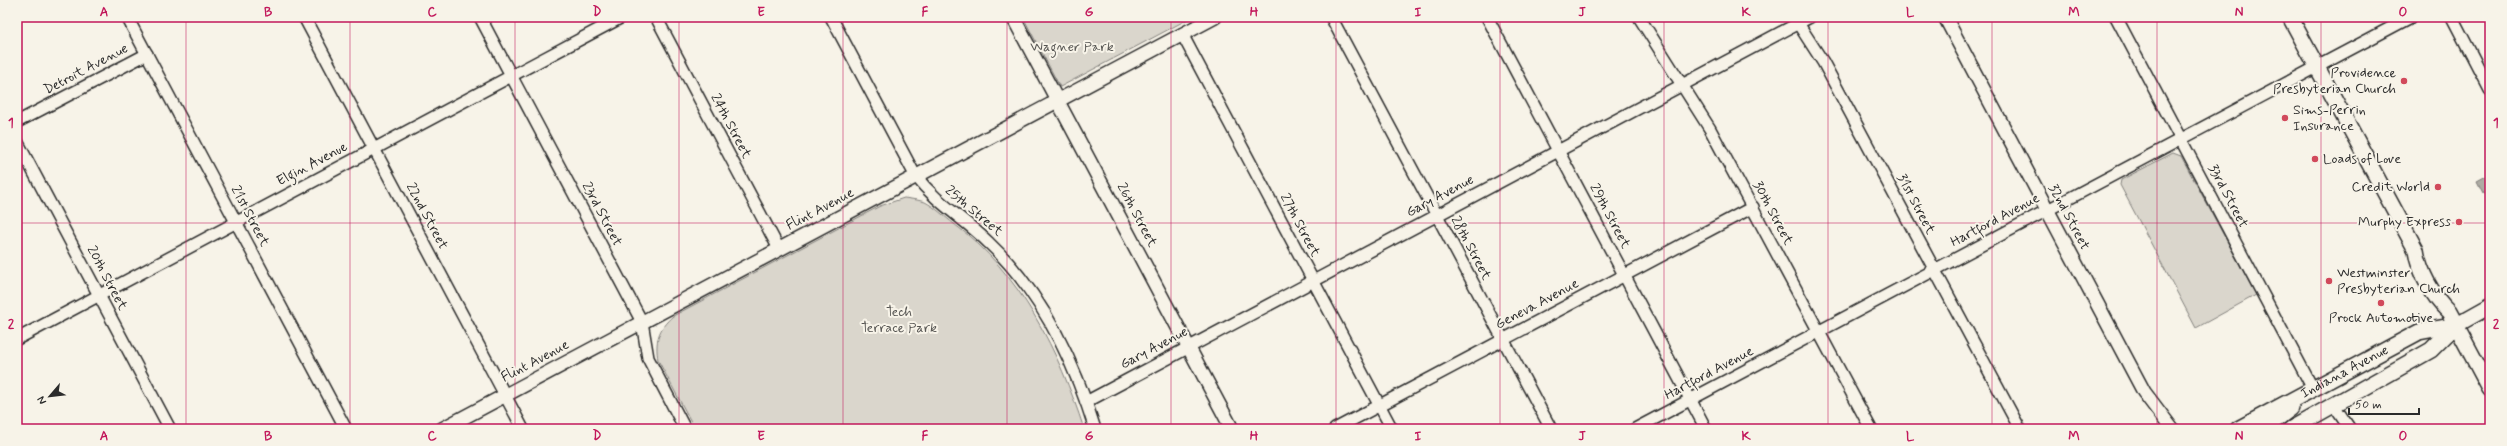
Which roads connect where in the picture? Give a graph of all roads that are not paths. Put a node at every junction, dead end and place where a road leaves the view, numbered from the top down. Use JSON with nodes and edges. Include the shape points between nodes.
{"nodes":[{"id":1,"x":127,"y":17,"type":"edge"},
{"id":2,"x":304,"y":17,"type":"edge"},
{"id":3,"x":480,"y":17,"type":"edge"},
{"id":4,"x":622,"y":17,"type":"edge"},
{"id":5,"x":656,"y":17,"type":"edge"},
{"id":6,"x":831,"y":17,"type":"edge"},
{"id":7,"x":1013,"y":17,"type":"edge"},
{"id":8,"x":1215,"y":17,"type":"edge"},
{"id":9,"x":1331,"y":17,"type":"edge"},
{"id":10,"x":1487,"y":17,"type":"edge"},
{"id":11,"x":1639,"y":17,"type":"edge"},
{"id":12,"x":1810,"y":17,"type":"edge"},
{"id":13,"x":1945,"y":17,"type":"edge"},
{"id":14,"x":2116,"y":17,"type":"edge"},
{"id":15,"x":2290,"y":17,"type":"edge"},
{"id":16,"x":2411,"y":17,"type":"edge"},
{"id":17,"x":2452,"y":17,"type":"edge"},
{"id":18,"x":1795,"y":20,"type":"edge"},
{"id":19,"x":1182,"y":34,"type":"junction"},
{"id":20,"x":147,"y":54,"type":"junction"},
{"id":21,"x":2318,"y":66,"type":"junction"},
{"id":22,"x":511,"y":76,"type":"junction"},
{"id":23,"x":1681,"y":84,"type":"junction"},
{"id":24,"x":2490,"y":90,"type":"edge"},
{"id":25,"x":1057,"y":100,"type":"junction"},
{"id":26,"x":17,"y":122,"type":"edge"},
{"id":27,"x":2181,"y":139,"type":"junction"},
{"id":28,"x":17,"y":141,"type":"edge"},
{"id":29,"x":374,"y":149,"type":"junction"},
{"id":30,"x":1558,"y":150,"type":"junction"},
{"id":31,"x":915,"y":175,"type":"junction"},
{"id":32,"x":1753,"y":207,"type":"junction"},
{"id":33,"x":2047,"y":210,"type":"junction"},
{"id":34,"x":1437,"y":215,"type":"junction"},
{"id":35,"x":236,"y":222,"type":"junction"},
{"id":36,"x":779,"y":249,"type":"junction"},
{"id":37,"x":1934,"y":270,"type":"junction"},
{"id":38,"x":1624,"y":275,"type":"junction"},
{"id":39,"x":1313,"y":281,"type":"junction"},
{"id":40,"x":99,"y":295,"type":"junction"},
{"id":41,"x":2490,"y":306,"type":"edge"},
{"id":42,"x":2452,"y":318,"type":"junction"},
{"id":43,"x":642,"y":322,"type":"junction"},
{"id":44,"x":1819,"y":331,"type":"junction"},
{"id":45,"x":17,"y":339,"type":"edge"},
{"id":46,"x":1503,"y":339,"type":"junction"},
{"id":47,"x":1188,"y":347,"type":"junction"},
{"id":48,"x":2313,"y":389,"type":"junction"},
{"id":49,"x":2490,"y":389,"type":"edge"},
{"id":50,"x":2144,"y":392,"type":"junction"},
{"id":51,"x":505,"y":395,"type":"junction"},
{"id":52,"x":1691,"y":400,"type":"junction"},
{"id":53,"x":1086,"y":402,"type":"junction"},
{"id":54,"x":2332,"y":404,"type":"junction"},
{"id":55,"x":1379,"y":405,"type":"junction"},
{"id":56,"x":170,"y":429,"type":"edge"},
{"id":57,"x":346,"y":429,"type":"edge"},
{"id":58,"x":442,"y":429,"type":"edge"},
{"id":59,"x":523,"y":429,"type":"edge"},
{"id":60,"x":685,"y":429,"type":"edge"},
{"id":61,"x":1095,"y":429,"type":"edge"},
{"id":62,"x":1232,"y":429,"type":"edge"},
{"id":63,"x":1335,"y":429,"type":"edge"},
{"id":64,"x":1392,"y":429,"type":"edge"},
{"id":65,"x":1551,"y":429,"type":"edge"},
{"id":66,"x":1636,"y":429,"type":"edge"},
{"id":67,"x":1706,"y":429,"type":"edge"},
{"id":68,"x":1871,"y":429,"type":"edge"},
{"id":69,"x":2020,"y":429,"type":"edge"},
{"id":70,"x":2162,"y":429,"type":"edge"},
{"id":71,"x":2172,"y":429,"type":"edge"},
{"id":72,"x":2238,"y":429,"type":"edge"},
{"id":73,"x":2264,"y":429,"type":"edge"},
{"id":74,"x":2291,"y":429,"type":"edge"},
{"id":75,"x":2350,"y":429,"type":"edge"}],
"edges":[{"from":1,"to":20,"type":"street","name":"21st Street"},
{"from":2,"to":29,"type":"street","name":"22nd Street"},
{"from":3,"to":22,"type":"street","name":"23rd Street"},
{"from":4,"to":22,"type":"street","name":"Elgin Avenue"},
{"from":5,"to":36,"type":"street","name":"24th Street"},
{"from":6,"to":31,"type":"street","name":"25th Street"},
{"from":7,"to":25,"type":"street","name":"26th Street"},
{"from":8,"to":19,"type":"street","name":"Flint Avenue"},
{"from":9,"to":34,"type":"street","name":"28th Street"},
{"from":10,"to":30,"type":"street","name":"29th Street"},
{"from":11,"to":23,"type":"street","name":"30th Street"},
{"from":12,"to":18,"type":"street","name":"Gary Avenue"},
{"from":13,"to":33,"type":"street","name":"32nd Street"},
{"from":14,"to":27,"type":"street","name":"33rd Street"},
{"from":15,"to":21,"type":"main road"},
{"from":16,"to":21,"type":"street","name":"Hartford Avenue"},
{"from":17,"to":24,"type":"street"},
{"from":18,"to":23,"type":"street","name":"Gary Avenue"},
{"from":18,"to":37,"type":"street","name":"31st Street","via":[[1823,62]]},
{"from":19,"to":25,"type":"street","name":"Flint Avenue"},
{"from":19,"to":39,"type":"street","name":"27th Street"},
{"from":20,"to":26,"type":"street","name":"Detroit Avenue"},
{"from":20,"to":35,"type":"street","name":"21st Street"},
{"from":21,"to":27,"type":"street","name":"Hartford Avenue"},
{"from":21,"to":42,"type":"main road","via":[[2416,250],[2426,257],[2448,299]]},
{"from":22,"to":29,"type":"street","name":"Elgin Avenue"},
{"from":22,"to":43,"type":"street","name":"23rd Street"},
{"from":23,"to":30,"type":"street","name":"Gary Avenue"},
{"from":23,"to":32,"type":"street","name":"30th Street","via":[[1710,129]]},
{"from":25,"to":31,"type":"street","name":"Flint Avenue"},
{"from":25,"to":47,"type":"street","name":"26th Street"},
{"from":27,"to":33,"type":"street","name":"Hartford Avenue"},
{"from":27,"to":48,"type":"street","name":"33rd Street"},
{"from":28,"to":40,"type":"street","name":"20th Street"},
{"from":29,"to":35,"type":"street","name":"Elgin Avenue"},
{"from":29,"to":51,"type":"street","name":"22nd Street"},
{"from":30,"to":34,"type":"street","name":"Gary Avenue"},
{"from":30,"to":38,"type":"street","name":"29th Street"},
{"from":31,"to":36,"type":"street","name":"Flint Avenue"},
{"from":31,"to":53,"type":"street","name":"25th Street","via":[[928,192],[989,242],[1014,268],[1032,293],[1059,340]]},
{"from":32,"to":38,"type":"street","name":"Geneva Avenue"},
{"from":32,"to":44,"type":"street","name":"30th Street"},
{"from":33,"to":37,"type":"street","name":"Hartford Avenue"},
{"from":33,"to":50,"type":"street","name":"32nd Street"},
{"from":34,"to":39,"type":"street","name":"Gary Avenue"},
{"from":34,"to":46,"type":"street","name":"28th Street"},
{"from":35,"to":40,"type":"street","name":"Elgin Avenue"},
{"from":35,"to":57,"type":"street","name":"21st Street"},
{"from":36,"to":43,"type":"street","name":"Flint Avenue"},
{"from":37,"to":44,"type":"street","name":"Hartford Avenue"},
{"from":37,"to":69,"type":"street","name":"31st Street"},
{"from":38,"to":46,"type":"street","name":"Geneva Avenue"},
{"from":38,"to":52,"type":"street","name":"29th Street"},
{"from":39,"to":47,"type":"street","name":"Gary Avenue"},
{"from":39,"to":55,"type":"street","name":"27th Street"},
{"from":40,"to":45,"type":"street","name":"Elgin Avenue"},
{"from":40,"to":56,"type":"street","name":"20th Street"},
{"from":41,"to":42,"type":"main road","name":"Indiana Avenue"},
{"from":42,"to":48,"type":"main road","name":"Indiana Avenue","via":[[2419,332]]},
{"from":42,"to":49,"type":"main road"},
{"from":42,"to":54,"type":"main road","name":"Indiana Avenue","via":[[2431,350]]},
{"from":43,"to":51,"type":"street","name":"Flint Avenue"},
{"from":43,"to":60,"type":"street","name":"23rd Street","via":[[648,358]]},
{"from":44,"to":52,"type":"street","name":"Hartford Avenue"},
{"from":44,"to":68,"type":"street","name":"30th Street"},
{"from":46,"to":55,"type":"street","name":"Geneva Avenue"},
{"from":46,"to":65,"type":"street","name":"28th Street"},
{"from":47,"to":53,"type":"street","name":"Gary Avenue"},
{"from":47,"to":62,"type":"street","name":"26th Street"},
{"from":48,"to":72,"type":"main road","name":"Indiana Avenue"},
{"from":48,"to":73,"type":"main road"},
{"from":50,"to":70,"type":"street"},
{"from":50,"to":71,"type":"street","name":"32nd Street"},
{"from":51,"to":58,"type":"street","name":"Flint Avenue"},
{"from":51,"to":59,"type":"street","name":"22nd Street"},
{"from":52,"to":66,"type":"street","name":"Hartford Avenue"},
{"from":52,"to":67,"type":"street","name":"29th Street"},
{"from":53,"to":61,"type":"street","name":"25th Street"},
{"from":54,"to":74,"type":"main road","name":"Indiana Avenue"},
{"from":54,"to":75,"type":"street"},
{"from":55,"to":63,"type":"street","name":"Geneva Avenue"},
{"from":55,"to":64,"type":"street","name":"27th Street"}]}
